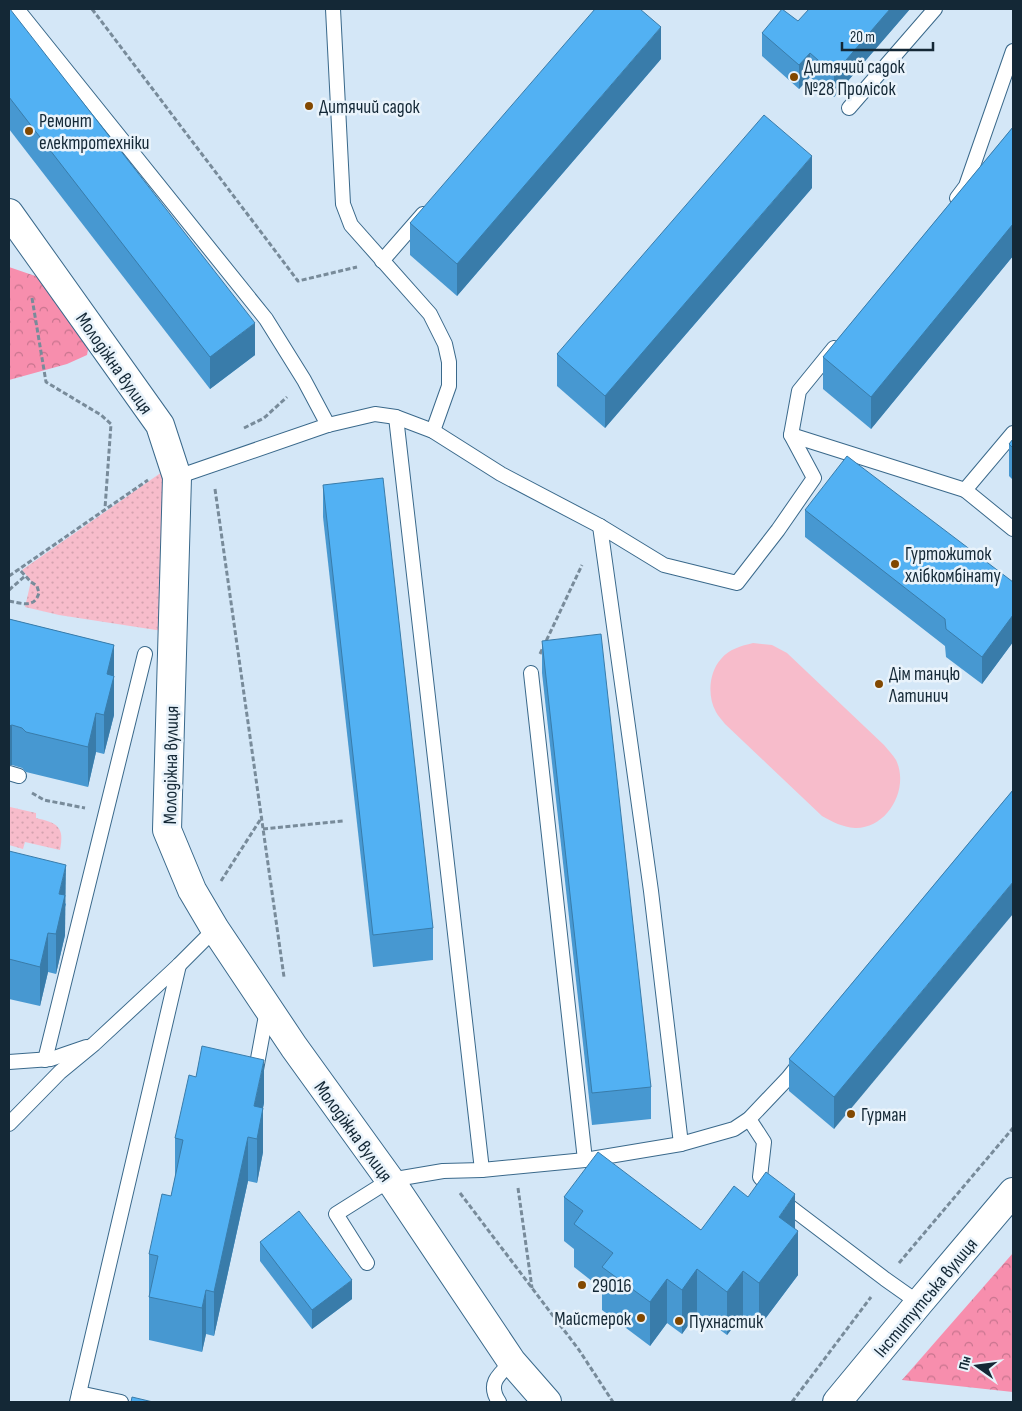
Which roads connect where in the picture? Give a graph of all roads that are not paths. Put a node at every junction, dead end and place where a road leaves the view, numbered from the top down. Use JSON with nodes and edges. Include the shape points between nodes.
{"nodes":[{"id":1,"x":17,"y":9,"type":"edge"},
{"id":2,"x":334,"y":9,"type":"edge"},
{"id":3,"x":934,"y":9,"type":"edge"},
{"id":4,"x":1013,"y":51,"type":"edge"},
{"id":5,"x":849,"y":108,"type":"dead end"},
{"id":6,"x":434,"y":201,"type":"edge"},
{"id":7,"x":948,"y":209,"type":"edge"},
{"id":8,"x":9,"y":213,"type":"edge"},
{"id":9,"x":382,"y":261,"type":"junction"},
{"id":10,"x":843,"y":337,"type":"edge"},
{"id":11,"x":396,"y":417,"type":"junction"},
{"id":12,"x":328,"y":425,"type":"junction"},
{"id":13,"x":433,"y":431,"type":"junction"},
{"id":14,"x":1013,"y":433,"type":"edge"},
{"id":15,"x":791,"y":435,"type":"junction"},
{"id":16,"x":175,"y":470,"type":"junction"},
{"id":17,"x":965,"y":490,"type":"junction"},
{"id":18,"x":600,"y":526,"type":"junction"},
{"id":19,"x":1013,"y":529,"type":"edge"},
{"id":20,"x":145,"y":654,"type":"dead end"},
{"id":21,"x":531,"y":673,"type":"road end"},
{"id":22,"x":209,"y":919,"type":"junction"},
{"id":23,"x":179,"y":965,"type":"junction"},
{"id":24,"x":267,"y":1007,"type":"junction"},
{"id":25,"x":94,"y":1044,"type":"junction"},
{"id":26,"x":806,"y":1055,"type":"edge"},
{"id":27,"x":45,"y":1060,"type":"junction"},
{"id":28,"x":9,"y":1062,"type":"edge"},
{"id":29,"x":255,"y":1079,"type":"edge"},
{"id":30,"x":25,"y":1108,"type":"junction"},
{"id":31,"x":9,"y":1112,"type":"edge"},
{"id":32,"x":749,"y":1119,"type":"junction"},
{"id":33,"x":9,"y":1124,"type":"edge"},
{"id":34,"x":681,"y":1144,"type":"junction"},
{"id":35,"x":585,"y":1160,"type":"junction"},
{"id":36,"x":482,"y":1170,"type":"junction"},
{"id":37,"x":390,"y":1180,"type":"junction"},
{"id":38,"x":1013,"y":1192,"type":"edge"},
{"id":39,"x":367,"y":1263,"type":"dead end"},
{"id":40,"x":919,"y":1303,"type":"junction"},
{"id":41,"x":512,"y":1362,"type":"junction"},
{"id":42,"x":78,"y":1398,"type":"edge"},
{"id":43,"x":121,"y":1402,"type":"edge"},
{"id":44,"x":499,"y":1402,"type":"edge"},
{"id":45,"x":547,"y":1402,"type":"edge"},
{"id":46,"x":837,"y":1402,"type":"edge"}],
"edges":[{"from":1,"to":12,"type":"lane","via":[[266,319]]},
{"from":2,"to":9,"type":"lane","via":[[343,204],[350,225]]},
{"from":3,"to":5,"type":"lane"},
{"from":4,"to":7,"type":"lane","via":[[966,186]]},
{"from":6,"to":9,"type":"lane"},
{"from":8,"to":16,"type":"street","name":"Молодіжна вулиця","via":[[160,425]]},
{"from":9,"to":13,"type":"lane","via":[[430,314],[445,344],[449,386]]},
{"from":10,"to":15,"type":"lane","via":[[799,391]]},
{"from":11,"to":12,"type":"lane","via":[[375,414]]},
{"from":11,"to":13,"type":"lane"},
{"from":11,"to":36,"type":"lane"},
{"from":12,"to":16,"type":"lane","via":[[211,466]]},
{"from":13,"to":18,"type":"lane","via":[[501,474]]},
{"from":14,"to":17,"type":"lane"},
{"from":15,"to":17,"type":"lane"},
{"from":15,"to":18,"type":"lane","via":[[814,478],[737,583],[664,565]]},
{"from":16,"to":22,"type":"street","name":"Молодіжна вулиця","via":[[167,830],[192,890]]},
{"from":17,"to":19,"type":"lane"},
{"from":18,"to":34,"type":"lane","via":[[651,891]]},
{"from":20,"to":27,"type":"lane"},
{"from":21,"to":35,"type":"lane"},
{"from":22,"to":23,"type":"lane"},
{"from":22,"to":24,"type":"street","name":"Молодіжна вулиця"},
{"from":23,"to":25,"type":"lane"},
{"from":23,"to":42,"type":"lane"},
{"from":24,"to":29,"type":"lane"},
{"from":24,"to":37,"type":"street","name":"Молодіжна вулиця"},
{"from":25,"to":27,"type":"lane"},
{"from":25,"to":30,"type":"lane","via":[[60,1072]]},
{"from":26,"to":32,"type":"lane"},
{"from":27,"to":28,"type":"lane"},
{"from":30,"to":31,"type":"lane"},
{"from":30,"to":33,"type":"lane"},
{"from":32,"to":34,"type":"lane","via":[[734,1129]]},
{"from":32,"to":40,"type":"lane","via":[[764,1142],[760,1177],[781,1200]]},
{"from":34,"to":35,"type":"lane"},
{"from":35,"to":36,"type":"lane"},
{"from":36,"to":37,"type":"lane","via":[[443,1171]]},
{"from":37,"to":39,"type":"lane","via":[[336,1214]]},
{"from":37,"to":41,"type":"street","name":"Молодіжна вулиця"},
{"from":38,"to":40,"type":"street","name":"Інститутська вулиця"},
{"from":40,"to":46,"type":"street","name":"Інститутська вулиця"},
{"from":41,"to":44,"type":"lane","via":[[494,1381],[493,1389]]},
{"from":41,"to":45,"type":"street","name":"Молодіжна вулиця"},
{"from":42,"to":43,"type":"lane"}]}
